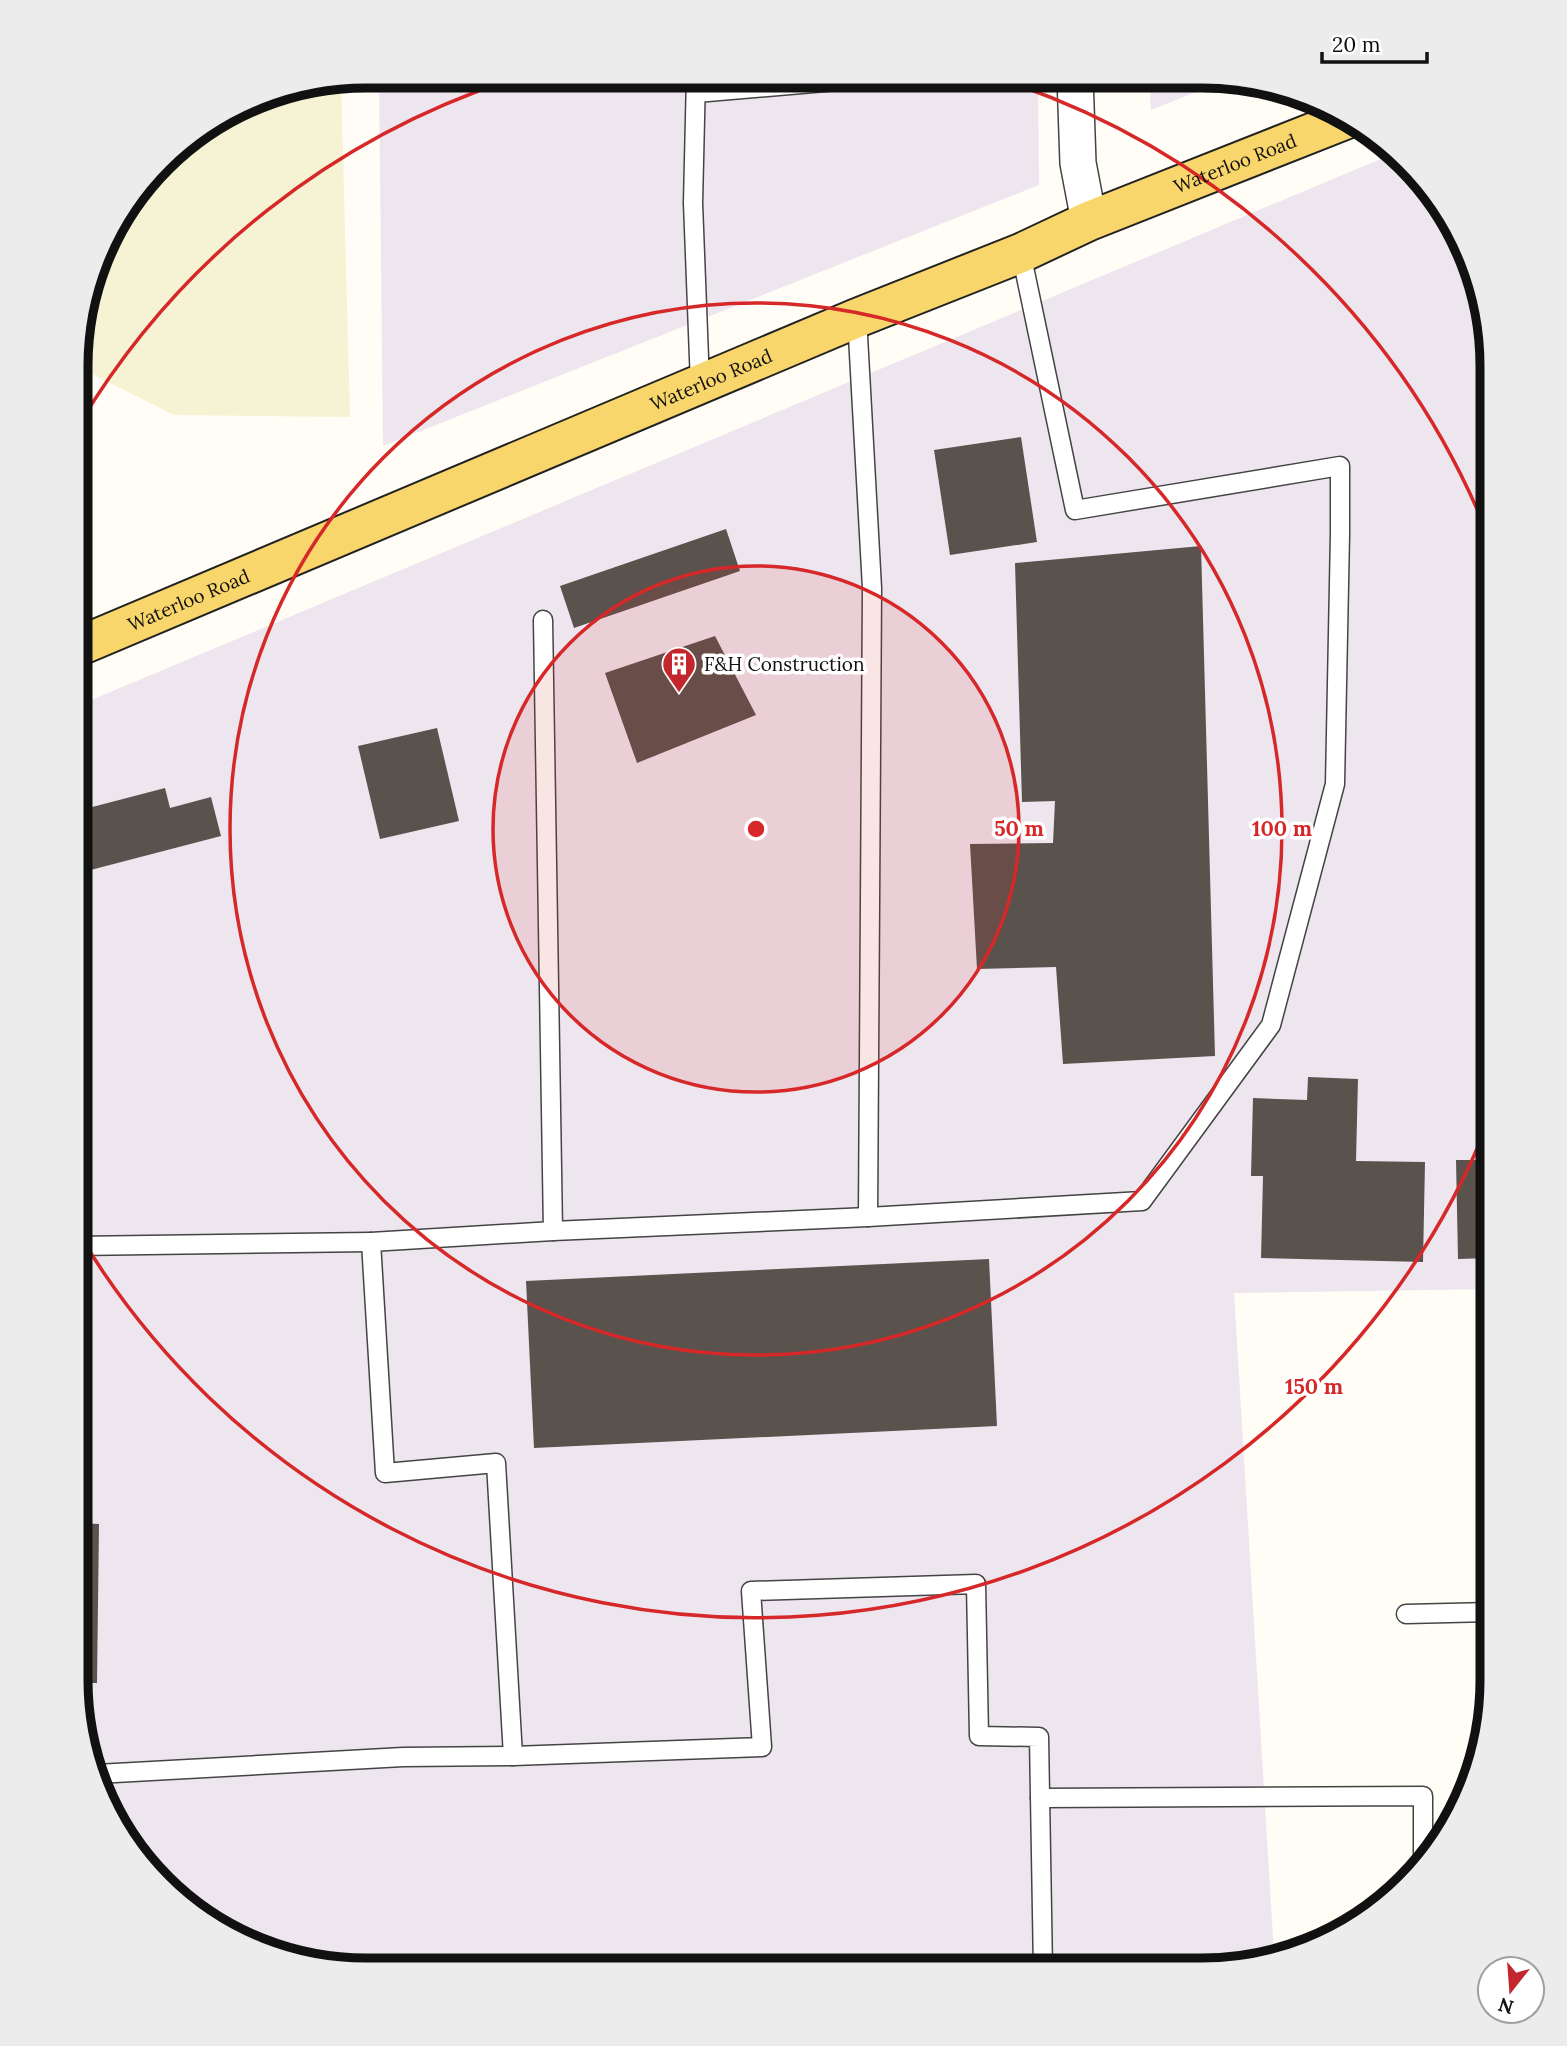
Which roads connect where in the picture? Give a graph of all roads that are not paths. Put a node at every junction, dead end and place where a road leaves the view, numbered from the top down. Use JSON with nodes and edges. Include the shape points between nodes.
{"nodes":[{"id":1,"x":696,"y":88,"type":"edge"},
{"id":2,"x":1075,"y":88,"type":"edge"},
{"id":3,"x":1337,"y":123,"type":"edge"},
{"id":4,"x":1089,"y":221,"type":"junction"},
{"id":5,"x":1021,"y":253,"type":"junction"},
{"id":6,"x":857,"y":318,"type":"junction"},
{"id":7,"x":700,"y":384,"type":"junction"},
{"id":8,"x":543,"y":620,"type":"dead end"},
{"id":9,"x":88,"y":642,"type":"edge"},
{"id":10,"x":868,"y":1217,"type":"junction"},
{"id":11,"x":553,"y":1231,"type":"junction"},
{"id":12,"x":371,"y":1242,"type":"junction"},
{"id":13,"x":88,"y":1245,"type":"edge"},
{"id":14,"x":1480,"y":1612,"type":"edge"},
{"id":15,"x":1406,"y":1614,"type":"dead end"},
{"id":16,"x":513,"y":1756,"type":"junction"},
{"id":17,"x":103,"y":1774,"type":"edge"},
{"id":18,"x":1040,"y":1798,"type":"junction"},
{"id":19,"x":1423,"y":1849,"type":"edge"},
{"id":20,"x":1043,"y":1958,"type":"edge"}],
"edges":[{"from":1,"to":7,"type":"lane","via":[[693,203]]},
{"from":2,"to":4,"type":"street","via":[[1078,163]]},
{"from":3,"to":4,"type":"main road","name":"Waterloo Road"},
{"from":4,"to":5,"type":"main road","name":"Waterloo Road"},
{"from":5,"to":6,"type":"main road","name":"Waterloo Road"},
{"from":5,"to":10,"type":"lane","via":[[1075,510],[1340,466],[1335,784],[1271,1025],[1142,1201]]},
{"from":6,"to":7,"type":"main road","name":"Waterloo Road"},
{"from":6,"to":10,"type":"lane","via":[[872,588]]},
{"from":7,"to":9,"type":"main road","name":"Waterloo Road"},
{"from":8,"to":11,"type":"lane"},
{"from":10,"to":11,"type":"lane"},
{"from":11,"to":12,"type":"lane"},
{"from":12,"to":13,"type":"lane"},
{"from":12,"to":16,"type":"lane","via":[[385,1473],[496,1464]]},
{"from":14,"to":15,"type":"lane"},
{"from":16,"to":17,"type":"lane","via":[[403,1757]]},
{"from":16,"to":18,"type":"lane","via":[[762,1747],[751,1591],[976,1584],[979,1736],[1039,1737]]},
{"from":18,"to":19,"type":"lane","via":[[1423,1796]]},
{"from":18,"to":20,"type":"lane"}]}
